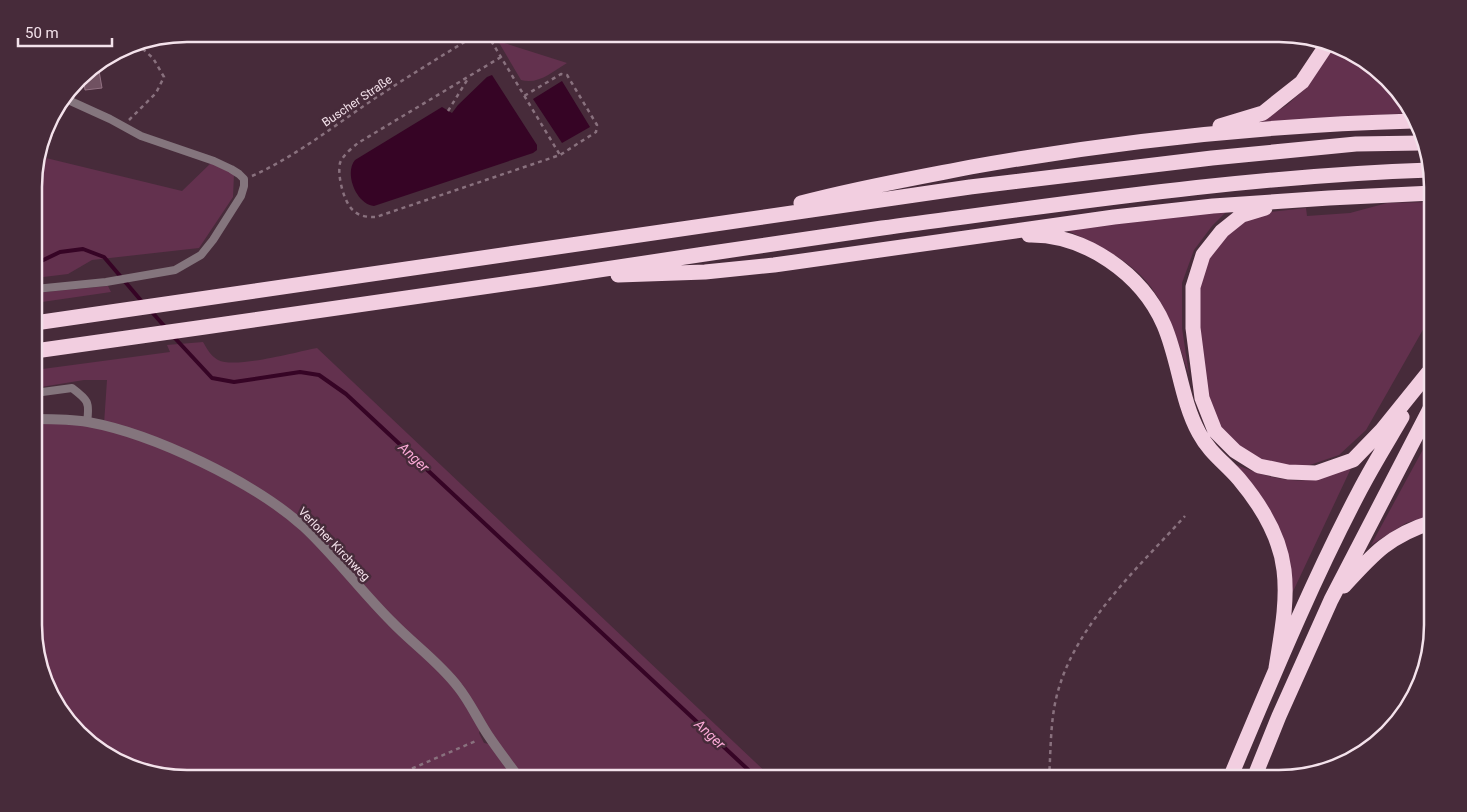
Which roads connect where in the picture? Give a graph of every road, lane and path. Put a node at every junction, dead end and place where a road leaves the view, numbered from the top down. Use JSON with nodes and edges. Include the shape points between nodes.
{"nodes":[{"id":1,"x":465,"y":42,"type":"edge"},
{"id":2,"x":492,"y":42,"type":"edge"},
{"id":3,"x":143,"y":49,"type":"edge"},
{"id":4,"x":1324,"y":49,"type":"edge"},
{"id":5,"x":501,"y":57,"type":"junction"},
{"id":6,"x":470,"y":76,"type":"junction"},
{"id":7,"x":524,"y":96,"type":"junction"},
{"id":8,"x":71,"y":101,"type":"edge"},
{"id":9,"x":448,"y":111,"type":"dead end"},
{"id":10,"x":1408,"y":121,"type":"edge"},
{"id":11,"x":122,"y":126,"type":"junction"},
{"id":12,"x":1192,"y":135,"type":"junction"},
{"id":13,"x":1418,"y":143,"type":"edge"},
{"id":14,"x":560,"y":155,"type":"junction"},
{"id":15,"x":1423,"y":170,"type":"edge"},
{"id":16,"x":244,"y":179,"type":"junction"},
{"id":17,"x":1424,"y":193,"type":"edge"},
{"id":18,"x":1329,"y":198,"type":"junction"},
{"id":19,"x":735,"y":220,"type":"junction"},
{"id":20,"x":988,"y":236,"type":"junction"},
{"id":21,"x":544,"y":278,"type":"junction"},
{"id":22,"x":43,"y":288,"type":"edge"},
{"id":23,"x":43,"y":322,"type":"edge"},
{"id":24,"x":43,"y":351,"type":"edge"},
{"id":25,"x":1424,"y":376,"type":"edge"},
{"id":26,"x":1424,"y":378,"type":"edge"},
{"id":27,"x":43,"y":392,"type":"edge"},
{"id":28,"x":42,"y":419,"type":"edge"},
{"id":29,"x":1424,"y":421,"type":"edge"},
{"id":30,"x":87,"y":422,"type":"junction"},
{"id":31,"x":1185,"y":516,"type":"dead end"},
{"id":32,"x":1424,"y":525,"type":"edge"},
{"id":33,"x":1331,"y":600,"type":"junction"},
{"id":34,"x":1276,"y":668,"type":"junction"},
{"id":35,"x":488,"y":736,"type":"junction"},
{"id":36,"x":1049,"y":769,"type":"edge"},
{"id":37,"x":1234,"y":769,"type":"edge"},
{"id":38,"x":1258,"y":769,"type":"edge"},
{"id":39,"x":409,"y":770,"type":"edge"},
{"id":40,"x":514,"y":770,"type":"edge"}],
"edges":[{"from":1,"to":16,"type":"path","name":"Buscher Straße","via":[[299,151]]},
{"from":2,"to":5,"type":"path"},
{"from":3,"to":11,"type":"path","via":[[164,76],[156,93]]},
{"from":4,"to":12,"type":"highway","via":[[1302,82],[1263,113]]},
{"from":5,"to":6,"type":"path"},
{"from":5,"to":7,"type":"path"},
{"from":6,"to":9,"type":"path"},
{"from":6,"to":14,"type":"path","via":[[348,152],[340,162],[339,177],[346,201],[353,211],[376,217]]},
{"from":7,"to":14,"type":"path"},
{"from":7,"to":14,"type":"path","via":[[561,74],[567,76],[597,125],[596,132]]},
{"from":8,"to":11,"type":"lane"},
{"from":10,"to":12,"type":"highway"},
{"from":11,"to":16,"type":"lane","via":[[141,136],[214,161]]},
{"from":12,"to":19,"type":"highway","via":[[1029,157],[899,180]]},
{"from":13,"to":19,"type":"highway","via":[[1356,144],[1212,158]]},
{"from":15,"to":21,"type":"highway","via":[[1361,172],[1212,185],[755,246]]},
{"from":16,"to":22,"type":"lane","via":[[241,196],[213,240],[201,255],[175,270]]},
{"from":17,"to":18,"type":"highway"},
{"from":18,"to":20,"type":"highway","via":[[1114,217]]},
{"from":18,"to":25,"type":"highway","via":[[1267,207],[1242,215],[1222,231],[1203,255],[1193,287],[1193,328],[1202,398],[1215,431],[1235,451],[1259,466],[1316,473],[1353,460],[1382,430]]},
{"from":19,"to":23,"type":"highway"},
{"from":20,"to":21,"type":"highway","via":[[705,272]]},
{"from":20,"to":34,"type":"highway","via":[[1034,235],[1090,249],[1145,293],[1164,325],[1191,416],[1200,435],[1245,487],[1276,537],[1284,569],[1285,607]]},
{"from":21,"to":24,"type":"highway"},
{"from":26,"to":34,"type":"highway","via":[[1360,489]]},
{"from":27,"to":30,"type":"lane","via":[[72,388],[85,398],[89,406]]},
{"from":28,"to":30,"type":"street","name":"Verloher Kirchweg"},
{"from":29,"to":33,"type":"highway"},
{"from":30,"to":35,"type":"street","name":"Verloher Kirchweg","via":[[116,429],[188,456],[250,489],[304,527],[393,623],[443,669],[459,688]]},
{"from":31,"to":36,"type":"path","via":[[1116,593],[1078,646],[1058,690],[1052,716]]},
{"from":32,"to":33,"type":"highway","via":[[1387,543]]},
{"from":33,"to":38,"type":"highway"},
{"from":34,"to":37,"type":"highway"},
{"from":35,"to":39,"type":"path"},
{"from":35,"to":40,"type":"street","name":"Verloher Kirchweg"}]}
